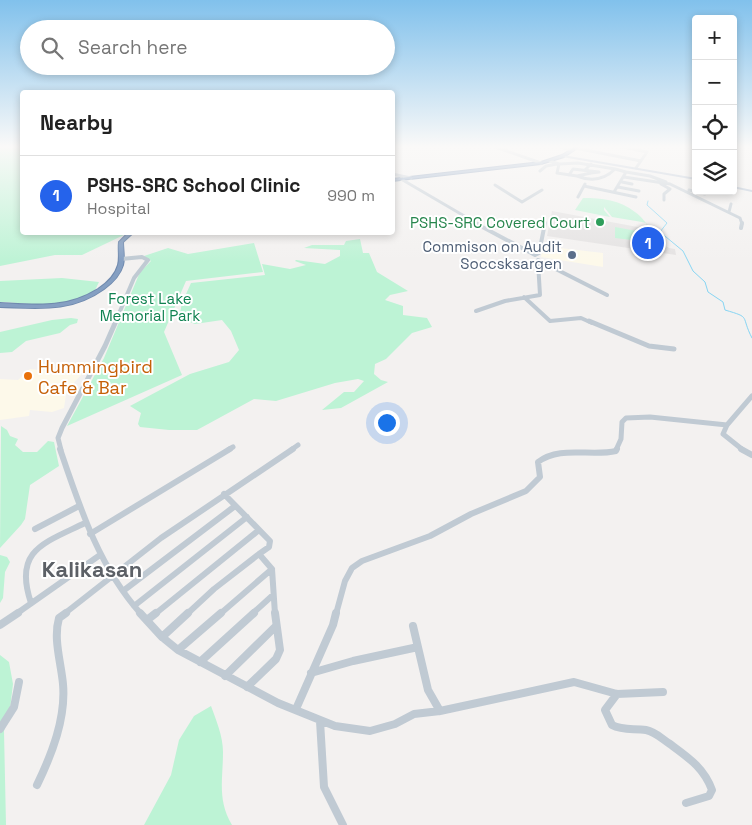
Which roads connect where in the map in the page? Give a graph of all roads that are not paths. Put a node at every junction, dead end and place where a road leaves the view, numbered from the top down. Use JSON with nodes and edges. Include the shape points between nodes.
{"nodes":[{"id":1,"x":495,"y":185,"type":"dead end"},
{"id":2,"x":667,"y":185,"type":"edge"},
{"id":3,"x":412,"y":186,"type":"edge"},
{"id":4,"x":584,"y":186,"type":"joint"},
{"id":5,"x":671,"y":186,"type":"edge"},
{"id":6,"x":675,"y":186,"type":"junction"},
{"id":7,"x":618,"y":187,"type":"joint"},
{"id":8,"x":737,"y":188,"type":"edge"},
{"id":9,"x":542,"y":190,"type":"dead end"},
{"id":10,"x":639,"y":191,"type":"dead end"},
{"id":11,"x":692,"y":191,"type":"edge"},
{"id":12,"x":752,"y":191,"type":"edge"},
{"id":13,"x":614,"y":192,"type":"junction"},
{"id":14,"x":578,"y":197,"type":"dead end"},
{"id":15,"x":636,"y":197,"type":"dead end"},
{"id":16,"x":664,"y":200,"type":"dead end"},
{"id":17,"x":731,"y":204,"type":"dead end"},
{"id":18,"x":729,"y":212,"type":"junction"},
{"id":19,"x":545,"y":223,"type":"dead end"},
{"id":20,"x":741,"y":228,"type":"dead end"},
{"id":21,"x":129,"y":235,"type":"edge"},
{"id":22,"x":538,"y":255,"type":"junction"},
{"id":23,"x":121,"y":259,"type":"junction"},
{"id":24,"x":538,"y":262,"type":"junction"},
{"id":25,"x":606,"y":295,"type":"dead end"},
{"id":26,"x":524,"y":297,"type":"junction"},
{"id":27,"x":0,"y":306,"type":"edge"},
{"id":28,"x":476,"y":311,"type":"dead end"},
{"id":29,"x":674,"y":349,"type":"dead end"},
{"id":30,"x":752,"y":396,"type":"edge"},
{"id":31,"x":727,"y":425,"type":"junction"},
{"id":32,"x":298,"y":444,"type":"dead end"},
{"id":33,"x":233,"y":447,"type":"dead end"},
{"id":34,"x":752,"y":455,"type":"edge"},
{"id":35,"x":224,"y":494,"type":"junction"},
{"id":36,"x":79,"y":506,"type":"junction"},
{"id":37,"x":235,"y":506,"type":"junction"},
{"id":38,"x":248,"y":517,"type":"junction"},
{"id":39,"x":85,"y":523,"type":"junction"},
{"id":40,"x":34,"y":529,"type":"dead end"},
{"id":41,"x":259,"y":530,"type":"junction"},
{"id":42,"x":90,"y":534,"type":"junction"},
{"id":43,"x":259,"y":554,"type":"junction"},
{"id":44,"x":100,"y":556,"type":"junction"},
{"id":45,"x":272,"y":569,"type":"junction"},
{"id":46,"x":112,"y":576,"type":"junction"},
{"id":47,"x":123,"y":591,"type":"junction"},
{"id":48,"x":273,"y":595,"type":"junction"},
{"id":49,"x":31,"y":603,"type":"junction"},
{"id":50,"x":134,"y":606,"type":"junction"},
{"id":51,"x":147,"y":620,"type":"junction"},
{"id":52,"x":0,"y":625,"type":"edge"},
{"id":53,"x":276,"y":626,"type":"junction"},
{"id":54,"x":413,"y":626,"type":"dead end"},
{"id":55,"x":162,"y":637,"type":"junction"},
{"id":56,"x":418,"y":647,"type":"junction"},
{"id":57,"x":178,"y":650,"type":"junction"},
{"id":58,"x":200,"y":662,"type":"junction"},
{"id":59,"x":311,"y":673,"type":"junction"},
{"id":60,"x":225,"y":676,"type":"junction"},
{"id":61,"x":19,"y":682,"type":"dead end"},
{"id":62,"x":247,"y":687,"type":"junction"},
{"id":63,"x":663,"y":692,"type":"dead end"},
{"id":64,"x":617,"y":694,"type":"junction"},
{"id":65,"x":296,"y":709,"type":"junction"},
{"id":66,"x":440,"y":711,"type":"junction"},
{"id":67,"x":320,"y":721,"type":"junction"},
{"id":68,"x":0,"y":729,"type":"edge"},
{"id":69,"x":37,"y":785,"type":"dead end"},
{"id":70,"x":686,"y":803,"type":"dead end"},
{"id":71,"x":343,"y":825,"type":"edge"}],
"edges":[{"from":1,"to":9,"type":"street","via":[[522,202]]},
{"from":2,"to":16,"type":"street","via":[[670,189],[664,194]]},
{"from":3,"to":22,"type":"street"},
{"from":4,"to":13,"type":"street"},
{"from":4,"to":14,"type":"street"},
{"from":5,"to":6,"type":"street"},
{"from":6,"to":11,"type":"street"},
{"from":6,"to":18,"type":"street"},
{"from":7,"to":10,"type":"street"},
{"from":7,"to":13,"type":"street"},
{"from":8,"to":12,"type":"main road"},
{"from":13,"to":15,"type":"street"},
{"from":17,"to":18,"type":"street"},
{"from":18,"to":20,"type":"street","via":[[741,219]]},
{"from":19,"to":22,"type":"street"},
{"from":21,"to":23,"type":"highway","via":[[122,242]]},
{"from":22,"to":24,"type":"street"},
{"from":23,"to":27,"type":"highway","via":[[119,270],[110,282],[78,302],[48,308]]},
{"from":23,"to":36,"type":"street","via":[[140,257],[148,260],[132,281],[105,346],[58,438]]},
{"from":24,"to":25,"type":"street"},
{"from":24,"to":26,"type":"street","via":[[541,294]]},
{"from":26,"to":28,"type":"street"},
{"from":26,"to":29,"type":"street","via":[[550,321],[581,318],[649,346]]},
{"from":30,"to":31,"type":"street"},
{"from":31,"to":34,"type":"street","via":[[723,434]]},
{"from":31,"to":59,"type":"street","via":[[626,418],[622,422],[616,451],[543,457],[538,462],[538,480],[526,491],[470,514],[430,536],[362,561],[348,574],[333,625]]},
{"from":32,"to":35,"type":"street"},
{"from":33,"to":42,"type":"street"},
{"from":35,"to":37,"type":"street"},
{"from":35,"to":46,"type":"street"},
{"from":36,"to":39,"type":"street"},
{"from":36,"to":40,"type":"street"},
{"from":37,"to":38,"type":"street"},
{"from":37,"to":47,"type":"street"},
{"from":38,"to":41,"type":"street"},
{"from":38,"to":50,"type":"street"},
{"from":39,"to":42,"type":"street"},
{"from":39,"to":49,"type":"street","via":[[40,546],[28,559],[24,580]]},
{"from":41,"to":43,"type":"street","via":[[270,541]]},
{"from":41,"to":51,"type":"street"},
{"from":42,"to":44,"type":"street"},
{"from":43,"to":45,"type":"street"},
{"from":43,"to":55,"type":"street","via":[[214,589]]},
{"from":44,"to":46,"type":"street"},
{"from":44,"to":49,"type":"street"},
{"from":45,"to":48,"type":"street"},
{"from":45,"to":57,"type":"street"},
{"from":46,"to":47,"type":"street"},
{"from":46,"to":69,"type":"street","via":[[63,614],[56,624],[62,704],[53,749]]},
{"from":47,"to":50,"type":"street"},
{"from":48,"to":53,"type":"street"},
{"from":48,"to":58,"type":"street"},
{"from":49,"to":52,"type":"street"},
{"from":50,"to":51,"type":"street"},
{"from":51,"to":55,"type":"street"},
{"from":53,"to":60,"type":"street"},
{"from":53,"to":62,"type":"street","via":[[278,656]]},
{"from":54,"to":56,"type":"street"},
{"from":55,"to":57,"type":"street"},
{"from":56,"to":59,"type":"street","via":[[345,662]]},
{"from":56,"to":66,"type":"street","via":[[430,697]]},
{"from":57,"to":58,"type":"street"},
{"from":58,"to":60,"type":"street"},
{"from":59,"to":65,"type":"street"},
{"from":60,"to":62,"type":"street"},
{"from":61,"to":68,"type":"street","via":[[16,704]]},
{"from":62,"to":65,"type":"street","via":[[285,707]]},
{"from":63,"to":64,"type":"street"},
{"from":64,"to":66,"type":"street","via":[[574,682]]},
{"from":64,"to":70,"type":"street","via":[[605,710],[609,723],[626,731],[650,731],[704,771],[712,790],[709,796]]},
{"from":65,"to":67,"type":"street"},
{"from":66,"to":67,"type":"street","via":[[414,714],[370,731]]},
{"from":67,"to":71,"type":"street","via":[[324,786]]}]}
